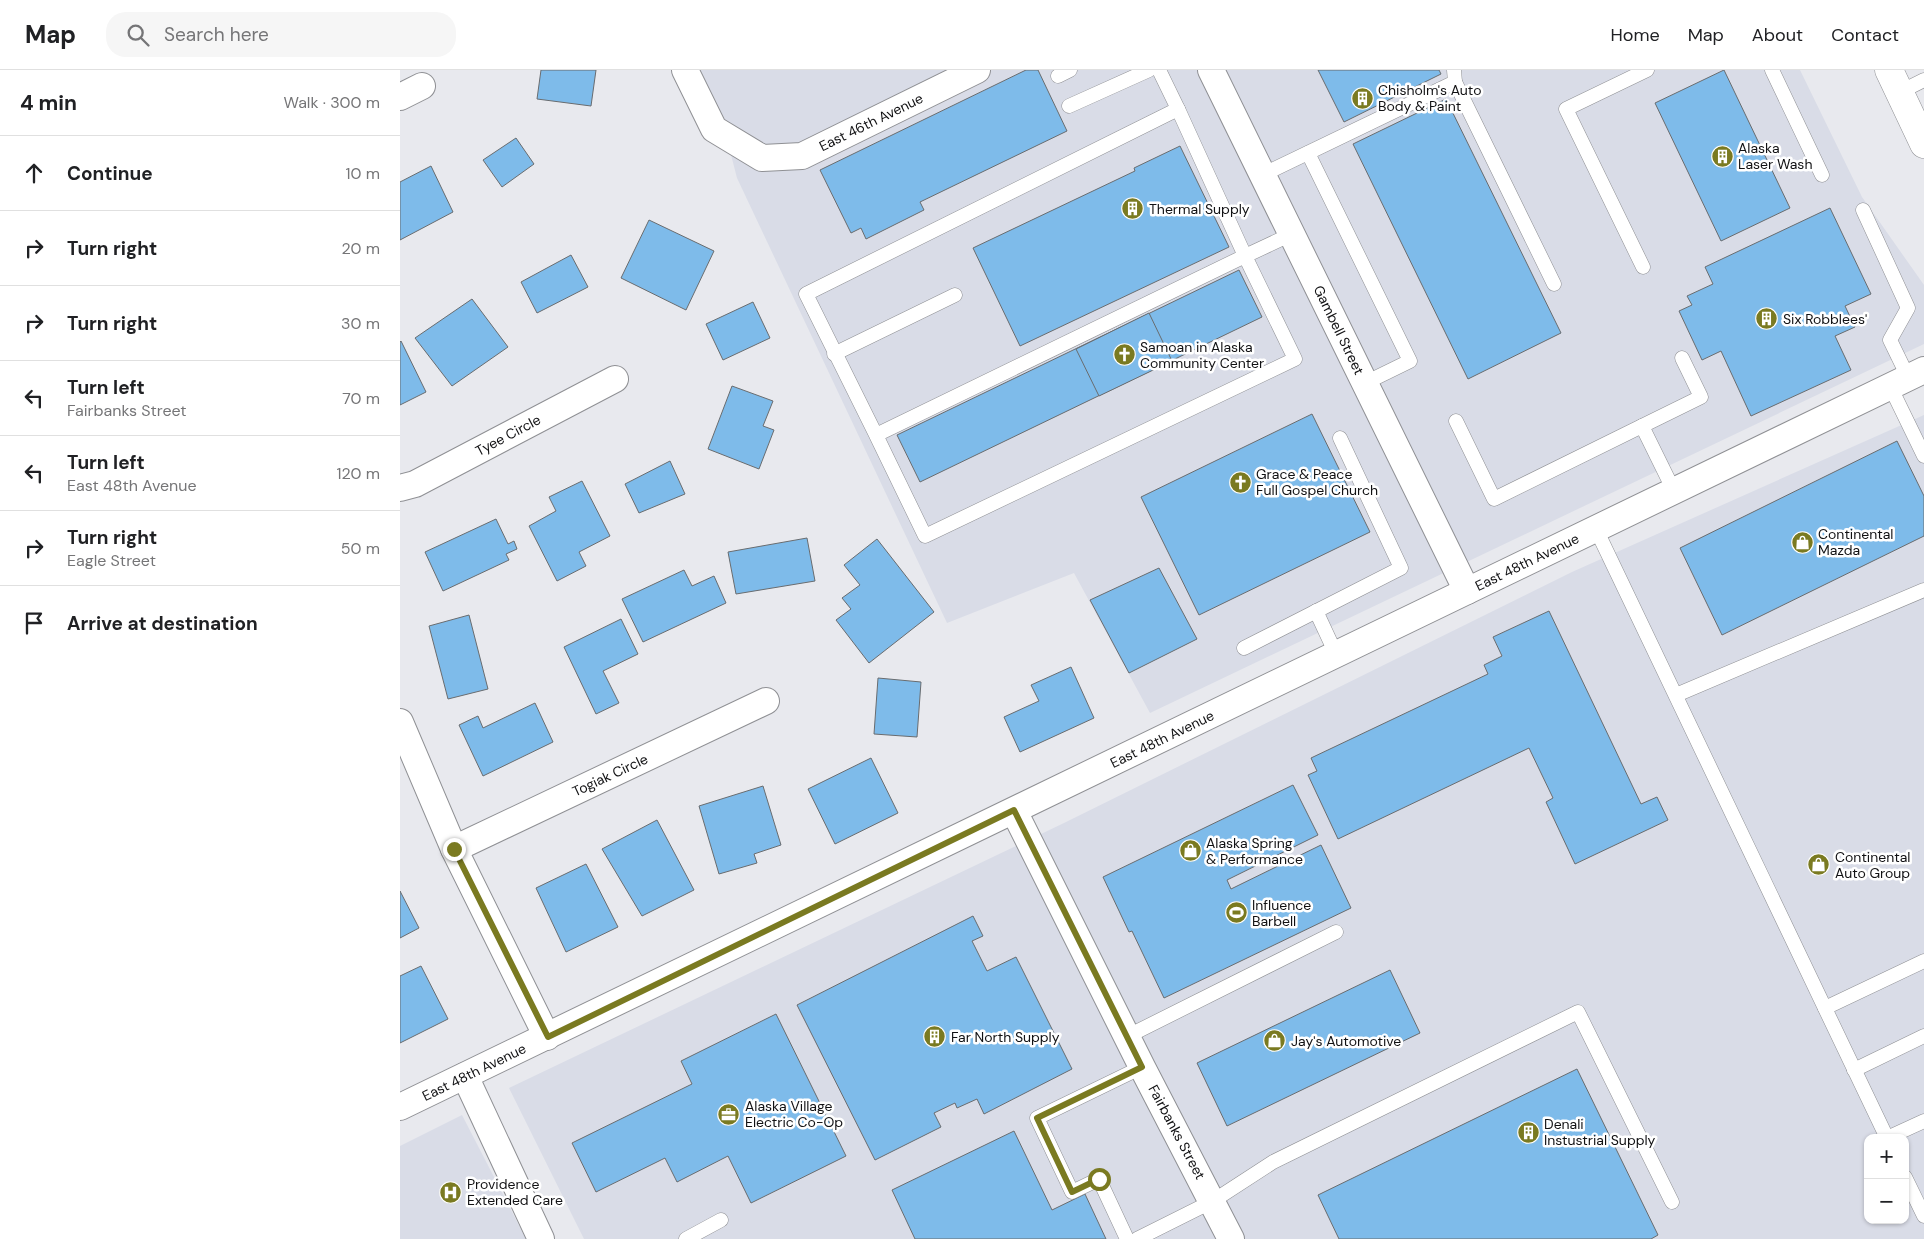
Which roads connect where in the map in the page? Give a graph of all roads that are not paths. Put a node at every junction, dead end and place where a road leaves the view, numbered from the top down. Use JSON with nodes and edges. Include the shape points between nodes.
{"nodes":[{"id":1,"x":685,"y":70,"type":"edge"},
{"id":2,"x":977,"y":70,"type":"edge"},
{"id":3,"x":1150,"y":70,"type":"edge"},
{"id":4,"x":1159,"y":70,"type":"edge"},
{"id":5,"x":1211,"y":70,"type":"edge"},
{"id":6,"x":1647,"y":70,"type":"edge"},
{"id":7,"x":1772,"y":70,"type":"edge"},
{"id":8,"x":1455,"y":76,"type":"edge"},
{"id":9,"x":1924,"y":80,"type":"edge"},
{"id":10,"x":1894,"y":81,"type":"edge"},
{"id":11,"x":1069,"y":106,"type":"dead end"},
{"id":12,"x":1178,"y":109,"type":"junction"},
{"id":13,"x":1924,"y":144,"type":"edge"},
{"id":14,"x":1308,"y":153,"type":"junction"},
{"id":15,"x":1262,"y":175,"type":"junction"},
{"id":16,"x":1822,"y":175,"type":"dead end"},
{"id":17,"x":1863,"y":210,"type":"dead end"},
{"id":18,"x":1292,"y":234,"type":"junction"},
{"id":19,"x":1245,"y":256,"type":"junction"},
{"id":20,"x":1643,"y":267,"type":"dead end"},
{"id":21,"x":1554,"y":284,"type":"dead end"},
{"id":22,"x":955,"y":295,"type":"dead end"},
{"id":23,"x":834,"y":354,"type":"junction"},
{"id":24,"x":1682,"y":358,"type":"dead end"},
{"id":25,"x":1907,"y":378,"type":"edge"},
{"id":26,"x":615,"y":379,"type":"dead end"},
{"id":27,"x":1365,"y":383,"type":"junction"},
{"id":28,"x":1456,"y":421,"type":"dead end"},
{"id":29,"x":1642,"y":426,"type":"junction"},
{"id":30,"x":876,"y":435,"type":"junction"},
{"id":31,"x":1340,"y":438,"type":"dead end"},
{"id":32,"x":1924,"y":456,"type":"edge"},
{"id":33,"x":400,"y":488,"type":"edge"},
{"id":34,"x":1674,"y":491,"type":"junction"},
{"id":35,"x":1596,"y":528,"type":"junction"},
{"id":36,"x":1924,"y":590,"type":"edge"},
{"id":37,"x":1467,"y":591,"type":"junction"},
{"id":38,"x":1316,"y":611,"type":"junction"},
{"id":39,"x":1244,"y":648,"type":"dead end"},
{"id":40,"x":1336,"y":654,"type":"junction"},
{"id":41,"x":1676,"y":695,"type":"junction"},
{"id":42,"x":766,"y":701,"type":"dead end"},
{"id":43,"x":400,"y":722,"type":"edge"},
{"id":44,"x":1014,"y":810,"type":"junction"},
{"id":45,"x":454,"y":849,"type":"junction"},
{"id":46,"x":1336,"y":932,"type":"dead end"},
{"id":47,"x":1924,"y":960,"type":"edge"},
{"id":48,"x":1825,"y":1008,"type":"junction"},
{"id":49,"x":1128,"y":1036,"type":"junction"},
{"id":50,"x":1924,"y":1036,"type":"edge"},
{"id":51,"x":548,"y":1037,"type":"junction"},
{"id":52,"x":1142,"y":1067,"type":"junction"},
{"id":53,"x":1854,"y":1070,"type":"junction"},
{"id":54,"x":465,"y":1076,"type":"junction"},
{"id":55,"x":400,"y":1107,"type":"edge"},
{"id":56,"x":1924,"y":1121,"type":"edge"},
{"id":57,"x":1885,"y":1134,"type":"edge"},
{"id":58,"x":1896,"y":1134,"type":"edge"},
{"id":59,"x":1906,"y":1179,"type":"edge"},
{"id":60,"x":1213,"y":1201,"type":"junction"},
{"id":61,"x":1672,"y":1202,"type":"dead end"},
{"id":62,"x":1924,"y":1216,"type":"edge"},
{"id":63,"x":721,"y":1220,"type":"dead end"},
{"id":64,"x":541,"y":1239,"type":"edge"},
{"id":65,"x":686,"y":1239,"type":"edge"},
{"id":66,"x":1127,"y":1239,"type":"edge"},
{"id":67,"x":1138,"y":1239,"type":"edge"},
{"id":68,"x":1231,"y":1239,"type":"edge"}],
"edges":[{"from":1,"to":2,"type":"street","name":"East 46th Avenue","via":[[714,129],[762,158],[802,156]]},
{"from":3,"to":11,"type":"lane"},
{"from":4,"to":12,"type":"lane"},
{"from":5,"to":15,"type":"street","name":"Gambell Street"},
{"from":6,"to":20,"type":"lane","via":[[1566,109]]},
{"from":7,"to":16,"type":"lane"},
{"from":8,"to":14,"type":"lane"},
{"from":8,"to":21,"type":"lane"},
{"from":9,"to":10,"type":"lane"},
{"from":10,"to":13,"type":"main road"},
{"from":12,"to":19,"type":"lane"},
{"from":12,"to":23,"type":"lane","via":[[806,294]]},
{"from":14,"to":15,"type":"lane"},
{"from":14,"to":27,"type":"lane","via":[[1410,361]]},
{"from":15,"to":18,"type":"street","name":"Gambell Street"},
{"from":17,"to":25,"type":"lane","via":[[1908,308],[1890,340]]},
{"from":18,"to":19,"type":"lane"},
{"from":18,"to":27,"type":"street","name":"Gambell Street"},
{"from":19,"to":30,"type":"lane"},
{"from":19,"to":30,"type":"lane","via":[[1295,358],[925,536]]},
{"from":22,"to":23,"type":"lane"},
{"from":23,"to":30,"type":"lane"},
{"from":24,"to":29,"type":"lane","via":[[1701,397]]},
{"from":25,"to":32,"type":"lane"},
{"from":25,"to":34,"type":"street","name":"East 48th Avenue"},
{"from":26,"to":33,"type":"street","name":"Tyee Circle","via":[[415,484]]},
{"from":27,"to":37,"type":"street","name":"Gambell Street"},
{"from":28,"to":29,"type":"lane","via":[[1494,499]]},
{"from":29,"to":34,"type":"lane"},
{"from":31,"to":38,"type":"lane","via":[[1401,568]]},
{"from":34,"to":35,"type":"street","name":"East 48th Avenue"},
{"from":35,"to":37,"type":"street","name":"East 48th Avenue"},
{"from":35,"to":41,"type":"lane"},
{"from":36,"to":41,"type":"lane"},
{"from":37,"to":40,"type":"street","name":"East 48th Avenue"},
{"from":38,"to":39,"type":"lane"},
{"from":38,"to":40,"type":"lane"},
{"from":40,"to":44,"type":"street","name":"East 48th Avenue"},
{"from":41,"to":48,"type":"lane"},
{"from":42,"to":45,"type":"street","name":"Togiak Circle"},
{"from":43,"to":45,"type":"street"},
{"from":44,"to":49,"type":"street","name":"Fairbanks Street"},
{"from":44,"to":51,"type":"street","name":"East 48th Avenue"},
{"from":45,"to":51,"type":"street"},
{"from":46,"to":49,"type":"lane"},
{"from":47,"to":48,"type":"lane"},
{"from":48,"to":53,"type":"lane"},
{"from":49,"to":52,"type":"street","name":"Fairbanks Street"},
{"from":50,"to":53,"type":"lane"},
{"from":51,"to":54,"type":"street","name":"East 48th Avenue"},
{"from":52,"to":60,"type":"street","name":"Fairbanks Street"},
{"from":52,"to":66,"type":"lane","via":[[1037,1118],[1072,1192],[1099,1179]]},
{"from":53,"to":57,"type":"lane"},
{"from":54,"to":55,"type":"street","name":"East 48th Avenue"},
{"from":54,"to":64,"type":"street"},
{"from":56,"to":58,"type":"lane"},
{"from":59,"to":62,"type":"lane"},
{"from":60,"to":61,"type":"lane","via":[[1273,1162],[1578,1012]]},
{"from":60,"to":67,"type":"lane"},
{"from":60,"to":68,"type":"street","name":"Fairbanks Street"},
{"from":63,"to":65,"type":"lane"}]}
